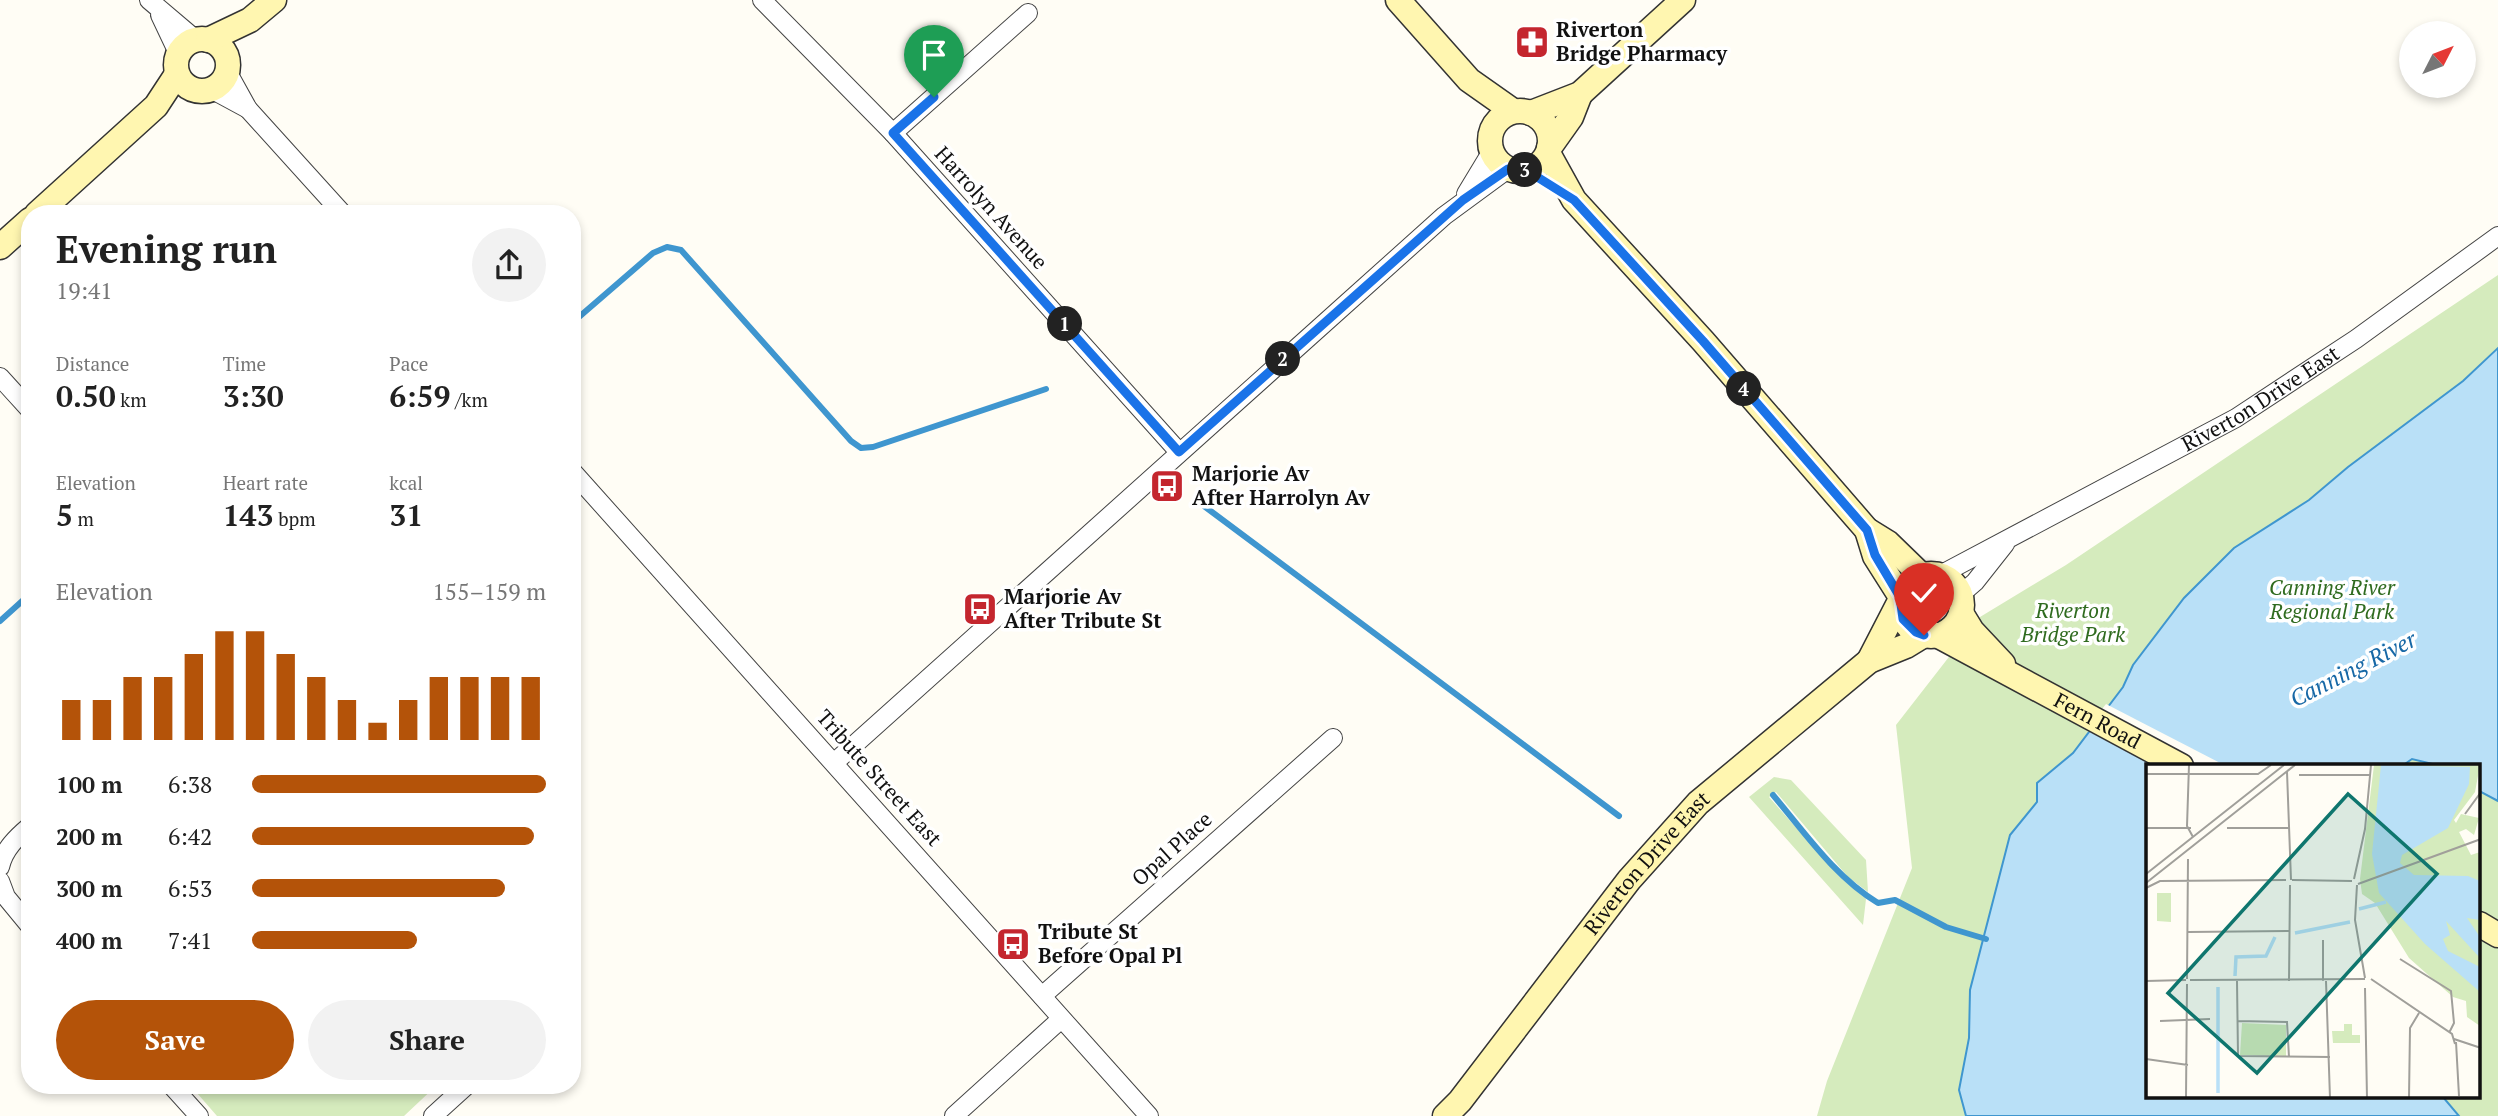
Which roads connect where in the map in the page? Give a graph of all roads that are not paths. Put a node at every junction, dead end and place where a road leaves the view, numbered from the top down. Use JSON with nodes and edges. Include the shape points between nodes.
{"nodes":[{"id":1,"x":274,"y":0,"type":"edge"},
{"id":2,"x":762,"y":0,"type":"edge"},
{"id":3,"x":1398,"y":0,"type":"edge"},
{"id":4,"x":1683,"y":0,"type":"edge"},
{"id":5,"x":153,"y":4,"type":"edge"},
{"id":6,"x":1028,"y":13,"type":"dead end"},
{"id":7,"x":202,"y":64,"type":"junction"},
{"id":8,"x":1469,"y":80,"type":"junction"},
{"id":9,"x":1580,"y":94,"type":"junction"},
{"id":10,"x":1522,"y":112,"type":"junction"},
{"id":11,"x":893,"y":133,"type":"junction"},
{"id":12,"x":1548,"y":151,"type":"junction"},
{"id":13,"x":1504,"y":155,"type":"junction"},
{"id":14,"x":1574,"y":200,"type":"junction"},
{"id":15,"x":47,"y":205,"type":"edge"},
{"id":16,"x":335,"y":205,"type":"edge"},
{"id":17,"x":21,"y":228,"type":"edge"},
{"id":18,"x":2498,"y":236,"type":"edge"},
{"id":19,"x":0,"y":247,"type":"edge"},
{"id":20,"x":0,"y":377,"type":"edge"},
{"id":21,"x":21,"y":400,"type":"edge"},
{"id":22,"x":1179,"y":452,"type":"junction"},
{"id":23,"x":581,"y":481,"type":"edge"},
{"id":24,"x":1867,"y":530,"type":"junction"},
{"id":25,"x":2009,"y":539,"type":"junction"},
{"id":26,"x":1930,"y":575,"type":"junction"},
{"id":27,"x":1900,"y":599,"type":"junction"},
{"id":28,"x":1960,"y":604,"type":"junction"},
{"id":29,"x":1931,"y":635,"type":"junction"},
{"id":30,"x":1869,"y":661,"type":"junction"},
{"id":31,"x":2013,"y":675,"type":"junction"},
{"id":32,"x":1333,"y":738,"type":"dead end"},
{"id":33,"x":835,"y":762,"type":"junction"},
{"id":34,"x":2178,"y":764,"type":"edge"},
{"id":35,"x":21,"y":834,"type":"edge"},
{"id":36,"x":0,"y":867,"type":"edge"},
{"id":37,"x":0,"y":881,"type":"edge"},
{"id":38,"x":21,"y":915,"type":"edge"},
{"id":39,"x":2480,"y":925,"type":"edge"},
{"id":40,"x":2498,"y":935,"type":"edge"},
{"id":41,"x":1042,"y":996,"type":"junction"},
{"id":42,"x":1061,"y":1019,"type":"junction"},
{"id":43,"x":179,"y":1094,"type":"edge"},
{"id":44,"x":457,"y":1094,"type":"edge"},
{"id":45,"x":1453,"y":1111,"type":"edge"},
{"id":46,"x":199,"y":1116,"type":"edge"},
{"id":47,"x":433,"y":1116,"type":"edge"},
{"id":48,"x":954,"y":1116,"type":"edge"},
{"id":49,"x":1149,"y":1116,"type":"edge"}],
"edges":[{"from":1,"to":7,"type":"street"},
{"from":2,"to":11,"type":"street","name":"Harrolyn Avenue"},
{"from":3,"to":8,"type":"street"},
{"from":4,"to":9,"type":"street"},
{"from":5,"to":7,"type":"street"},
{"from":6,"to":11,"type":"street"},
{"from":7,"to":15,"type":"street"},
{"from":7,"to":16,"type":"street"},
{"from":8,"to":10,"type":"street"},
{"from":8,"to":13,"type":"street"},
{"from":9,"to":10,"type":"street"},
{"from":9,"to":12,"type":"street"},
{"from":10,"to":12,"type":"street","via":[[1545,123]]},
{"from":10,"to":13,"type":"street","via":[[1500,118]]},
{"from":11,"to":22,"type":"street","name":"Harrolyn Avenue"},
{"from":12,"to":13,"type":"street","via":[[1535,167]]},
{"from":12,"to":14,"type":"street"},
{"from":13,"to":14,"type":"street"},
{"from":13,"to":22,"type":"street","via":[[1463,200]]},
{"from":14,"to":24,"type":"street"},
{"from":17,"to":19,"type":"street"},
{"from":18,"to":25,"type":"street","name":"Riverton Drive East","via":[[2365,333],[2236,418]]},
{"from":20,"to":21,"type":"street"},
{"from":22,"to":33,"type":"street"},
{"from":23,"to":33,"type":"street","name":"Tribute Street East"},
{"from":24,"to":26,"type":"street"},
{"from":24,"to":27,"type":"street","via":[[1875,555]]},
{"from":25,"to":26,"type":"street","name":"Riverton Drive East"},
{"from":25,"to":28,"type":"street","name":"Riverton Drive East"},
{"from":26,"to":27,"type":"street","name":"Riverton Drive East","via":[[1912,580]]},
{"from":26,"to":28,"type":"street","via":[[1955,586]]},
{"from":27,"to":29,"type":"street","via":[[1908,626]]},
{"from":27,"to":30,"type":"street","name":"Riverton Drive East"},
{"from":28,"to":29,"type":"street","name":"Riverton Drive East","via":[[1952,627]]},
{"from":28,"to":31,"type":"street","name":"Fern Road","via":[[1972,631]]},
{"from":29,"to":30,"type":"street","name":"Riverton Drive East"},
{"from":29,"to":31,"type":"street","name":"Fern Road"},
{"from":30,"to":45,"type":"street","name":"Riverton Drive East","via":[[1723,780],[1667,835]]},
{"from":31,"to":34,"type":"street","name":"Fern Road"},
{"from":32,"to":41,"type":"street","name":"Opal Place"},
{"from":33,"to":41,"type":"street","name":"Tribute Street East"},
{"from":35,"to":36,"type":"street","via":[[2,857]]},
{"from":37,"to":38,"type":"street"},
{"from":39,"to":40,"type":"street"},
{"from":41,"to":42,"type":"street","name":"Tribute Street East"},
{"from":42,"to":48,"type":"street"},
{"from":42,"to":49,"type":"street","name":"Tribute Street East"},
{"from":43,"to":46,"type":"street"},
{"from":44,"to":47,"type":"street"}]}
